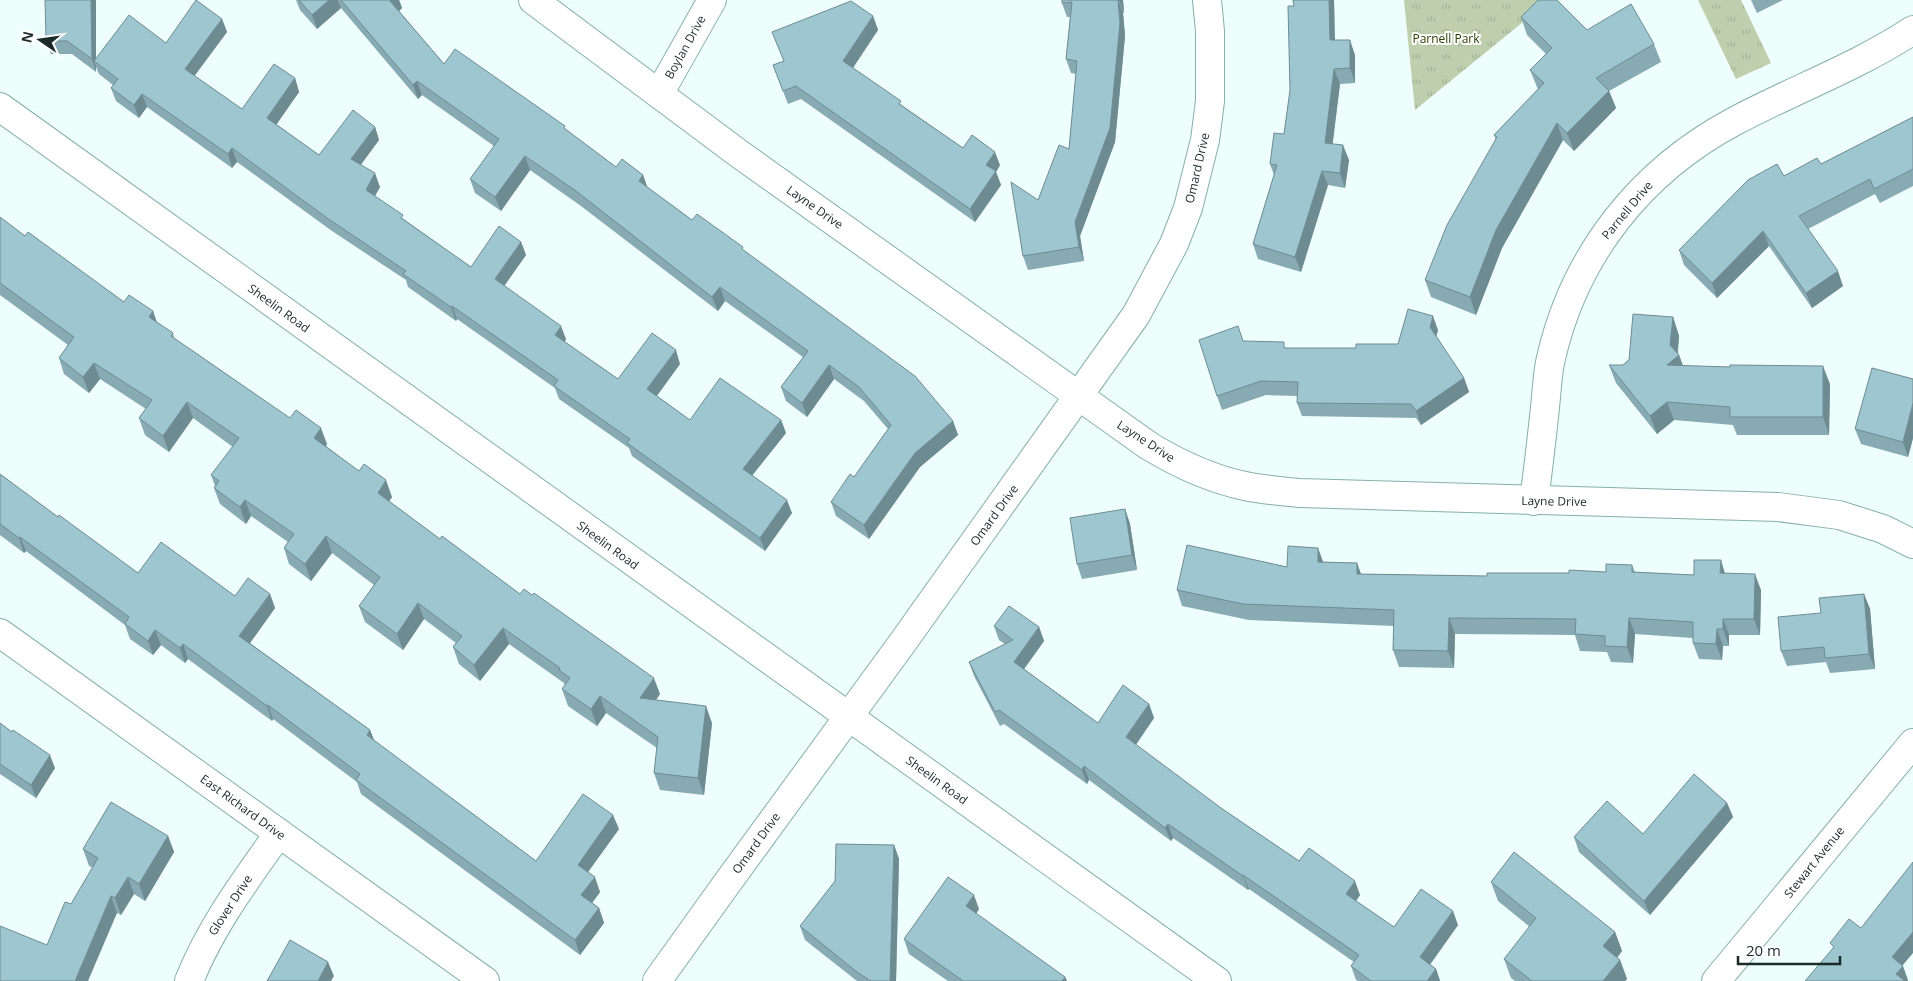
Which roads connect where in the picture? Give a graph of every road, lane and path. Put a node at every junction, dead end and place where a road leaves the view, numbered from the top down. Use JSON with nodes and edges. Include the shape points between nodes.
{"nodes":[{"id":1,"x":533,"y":0,"type":"edge"},
{"id":2,"x":712,"y":0,"type":"edge"},
{"id":3,"x":1207,"y":0,"type":"edge"},
{"id":4,"x":1913,"y":30,"type":"edge"},
{"id":5,"x":659,"y":94,"type":"junction"},
{"id":6,"x":0,"y":107,"type":"edge"},
{"id":7,"x":1080,"y":395,"type":"junction"},
{"id":8,"x":1534,"y":500,"type":"junction"},
{"id":9,"x":1913,"y":544,"type":"edge"},
{"id":10,"x":0,"y":633,"type":"edge"},
{"id":11,"x":848,"y":717,"type":"junction"},
{"id":12,"x":1913,"y":743,"type":"edge"},
{"id":13,"x":279,"y":833,"type":"junction"},
{"id":14,"x":189,"y":981,"type":"edge"},
{"id":15,"x":485,"y":981,"type":"edge"},
{"id":16,"x":657,"y":981,"type":"edge"},
{"id":17,"x":1216,"y":981,"type":"edge"},
{"id":18,"x":1716,"y":981,"type":"edge"}],
"edges":[{"from":1,"to":5,"type":"street","name":"Layne Drive"},
{"from":2,"to":5,"type":"street","name":"Boylan Drive"},
{"from":3,"to":7,"type":"street","name":"Omard Drive","via":[[1210,101],[1205,140],[1188,208],[1174,244],[1136,315]]},
{"from":4,"to":8,"type":"street","name":"Parnell Drive","via":[[1849,66],[1734,122],[1682,154],[1646,185],[1607,232],[1587,262],[1558,329],[1550,361]]},
{"from":5,"to":7,"type":"street","name":"Layne Drive"},
{"from":6,"to":11,"type":"street","name":"Sheelin Road"},
{"from":7,"to":8,"type":"street","name":"Layne Drive","via":[[1166,456],[1205,474],[1246,486],[1300,494]]},
{"from":7,"to":11,"type":"street","name":"Omard Drive"},
{"from":8,"to":9,"type":"street","name":"Layne Drive","via":[[1778,507],[1839,515],[1883,529]]},
{"from":10,"to":13,"type":"street","name":"East Richard Drive"},
{"from":11,"to":16,"type":"street","name":"Omard Drive"},
{"from":11,"to":17,"type":"street","name":"Sheelin Road"},
{"from":12,"to":18,"type":"street","name":"Stewart Avenue"},
{"from":13,"to":14,"type":"street","name":"Glover Drive","via":[[214,928]]},
{"from":13,"to":15,"type":"street","name":"East Richard Drive"}]}
